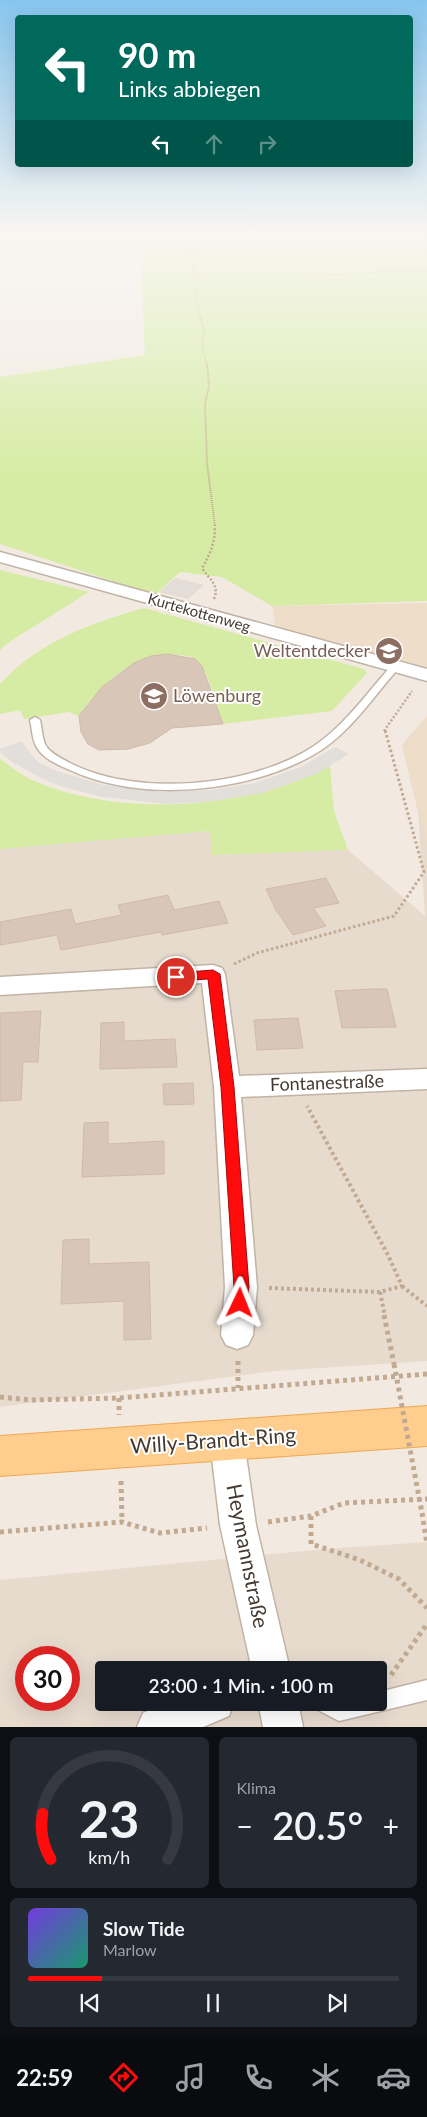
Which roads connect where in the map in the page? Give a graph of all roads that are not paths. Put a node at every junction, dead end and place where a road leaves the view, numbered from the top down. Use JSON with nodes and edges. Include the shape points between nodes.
{"nodes":[{"id":1,"x":0,"y":557,"type":"edge"},
{"id":2,"x":395,"y":667,"type":"junction"},
{"id":3,"x":426,"y":675,"type":"edge"},
{"id":4,"x":35,"y":720,"type":"dead end"},
{"id":5,"x":0,"y":986,"type":"edge"},
{"id":6,"x":427,"y":1078,"type":"edge"},
{"id":7,"x":227,"y":1087,"type":"junction"},
{"id":8,"x":237,"y":1336,"type":"dead end"},
{"id":9,"x":427,"y":1426,"type":"edge"},
{"id":10,"x":227,"y":1441,"type":"junction"},
{"id":11,"x":0,"y":1456,"type":"edge"},
{"id":12,"x":269,"y":1661,"type":"edge"},
{"id":13,"x":427,"y":1690,"type":"edge"},
{"id":14,"x":387,"y":1695,"type":"edge"},
{"id":15,"x":194,"y":1711,"type":"edge"},
{"id":16,"x":280,"y":1711,"type":"edge"},
{"id":17,"x":157,"y":1727,"type":"edge"},
{"id":18,"x":283,"y":1727,"type":"edge"}],
"edges":[{"from":1,"to":2,"type":"street","name":"Kurtekottenweg"},
{"from":2,"to":3,"type":"street","name":"Kurtekottenweg"},
{"from":2,"to":4,"type":"lane","via":[[332,736],[311,753],[277,769],[232,780],[158,786],[99,777],[66,766],[42,747]]},
{"from":5,"to":7,"type":"street","via":[[213,974]]},
{"from":6,"to":7,"type":"street","name":"Fontanestraße"},
{"from":7,"to":8,"type":"street","via":[[241,1287]]},
{"from":9,"to":10,"type":"main road","name":"Willy-Brandt-Ring"},
{"from":10,"to":11,"type":"main road","name":"Willy-Brandt-Ring"},
{"from":10,"to":12,"type":"street","name":"Heymannstraße","via":[[241,1542]]},
{"from":13,"to":14,"type":"lane"},
{"from":15,"to":17,"type":"street"},
{"from":16,"to":18,"type":"street"}]}
